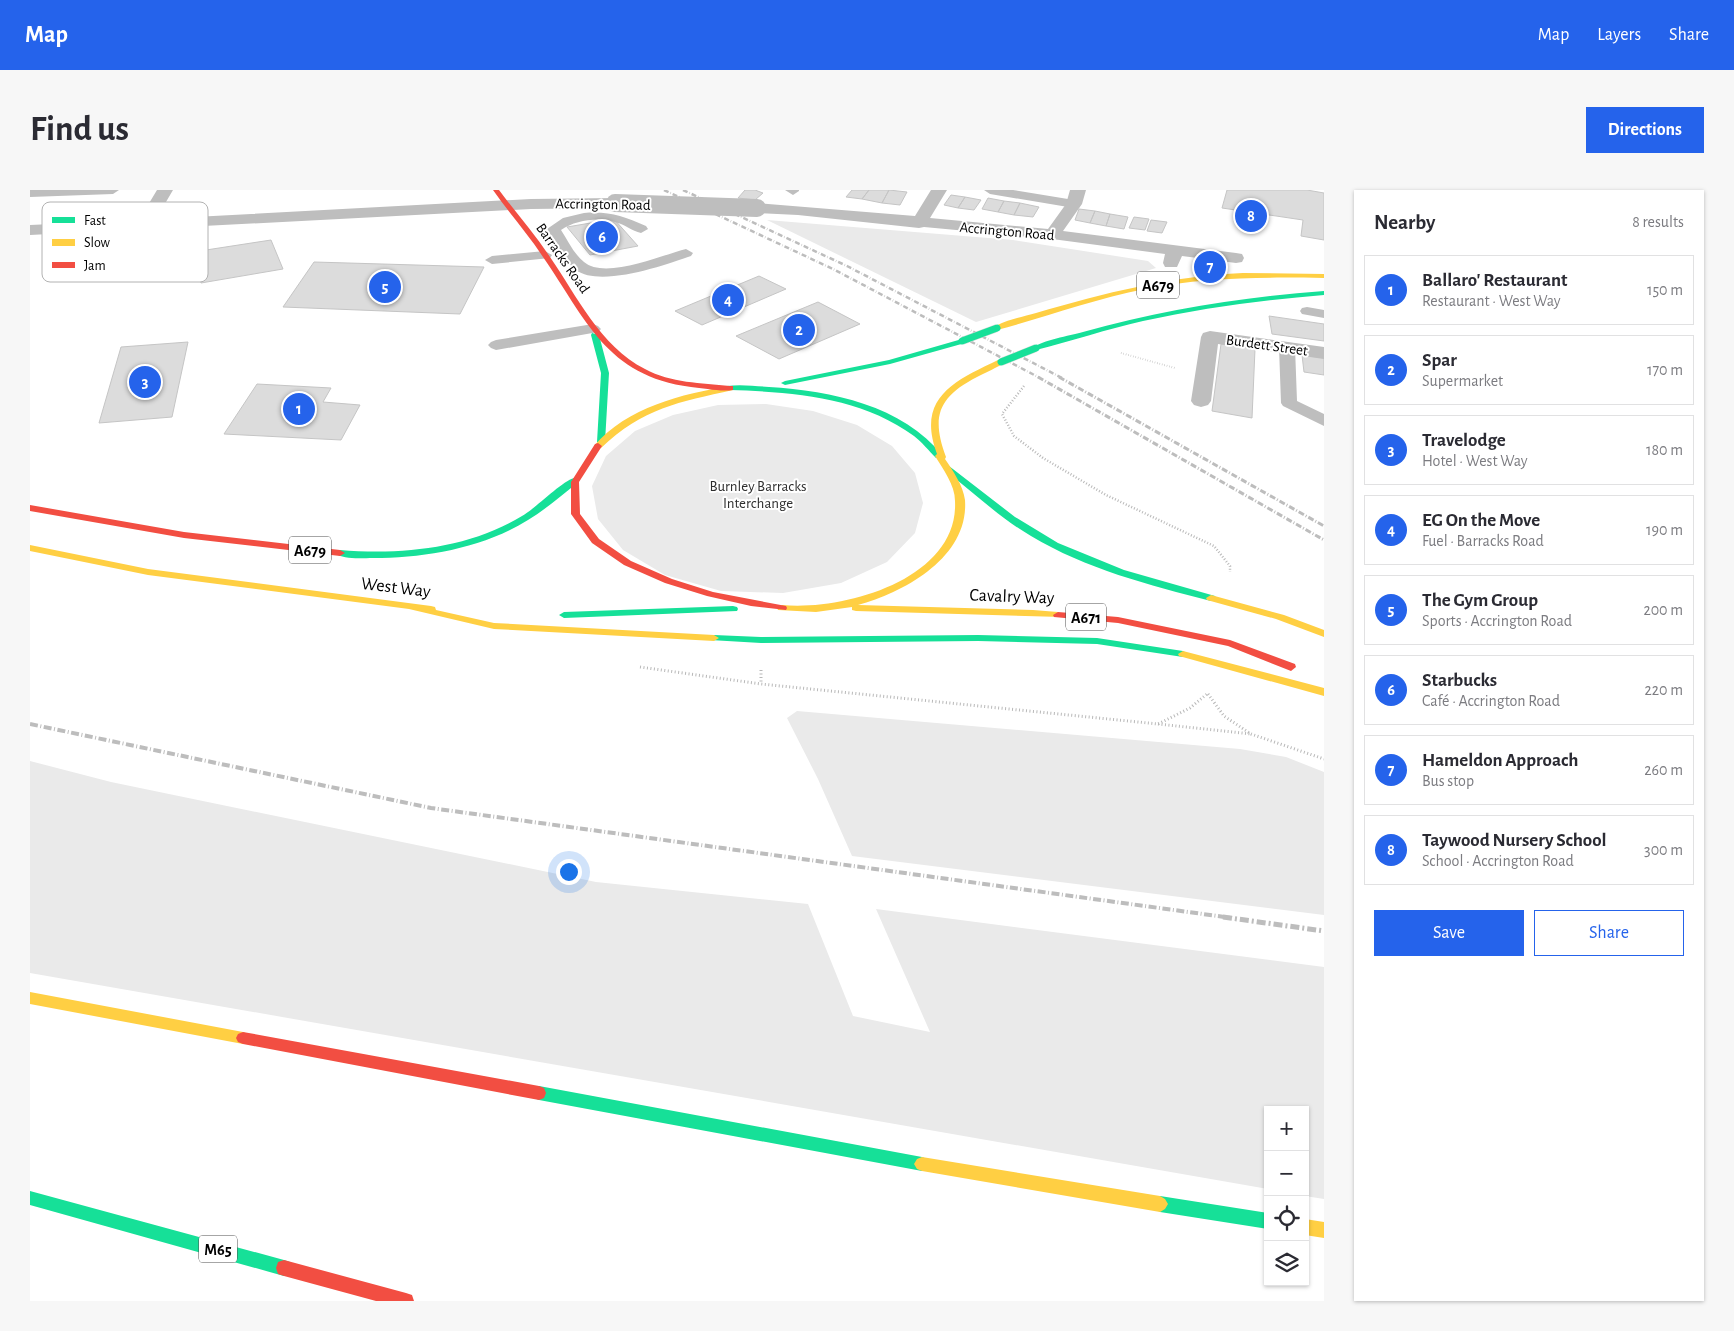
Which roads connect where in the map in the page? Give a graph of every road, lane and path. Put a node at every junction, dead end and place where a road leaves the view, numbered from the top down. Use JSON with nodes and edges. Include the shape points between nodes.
{"nodes":[{"id":1,"x":113,"y":190,"type":"edge"},
{"id":2,"x":165,"y":190,"type":"edge"},
{"id":3,"x":496,"y":190,"type":"edge"},
{"id":4,"x":792,"y":190,"type":"edge"},
{"id":5,"x":939,"y":190,"type":"edge"},
{"id":6,"x":990,"y":190,"type":"edge"},
{"id":7,"x":30,"y":193,"type":"edge"},
{"id":8,"x":1076,"y":197,"type":"edge"},
{"id":9,"x":158,"y":202,"type":"edge"},
{"id":10,"x":506,"y":206,"type":"junction"},
{"id":11,"x":798,"y":210,"type":"junction"},
{"id":12,"x":208,"y":222,"type":"edge"},
{"id":13,"x":919,"y":223,"type":"junction"},
{"id":14,"x":641,"y":229,"type":"dead end"},
{"id":15,"x":1052,"y":234,"type":"junction"},
{"id":16,"x":686,"y":254,"type":"dead end"},
{"id":17,"x":545,"y":255,"type":"junction"},
{"id":18,"x":1236,"y":258,"type":"dead end"},
{"id":19,"x":492,"y":260,"type":"dead end"},
{"id":20,"x":1324,"y":276,"type":"edge"},
{"id":21,"x":1324,"y":293,"type":"edge"},
{"id":22,"x":1307,"y":311,"type":"dead end"},
{"id":23,"x":1324,"y":314,"type":"edge"},
{"id":24,"x":593,"y":329,"type":"junction"},
{"id":25,"x":496,"y":345,"type":"dead end"},
{"id":26,"x":1288,"y":348,"type":"junction"},
{"id":27,"x":1113,"y":350,"type":"dead end"},
{"id":28,"x":1324,"y":352,"type":"edge"},
{"id":29,"x":1164,"y":365,"type":"dead end"},
{"id":30,"x":1025,"y":385,"type":"dead end"},
{"id":31,"x":730,"y":388,"type":"junction"},
{"id":32,"x":761,"y":388,"type":"junction"},
{"id":33,"x":1201,"y":401,"type":"dead end"},
{"id":34,"x":1324,"y":421,"type":"edge"},
{"id":35,"x":601,"y":442,"type":"junction"},
{"id":36,"x":946,"y":465,"type":"junction"},
{"id":37,"x":574,"y":481,"type":"junction"},
{"id":38,"x":30,"y":508,"type":"edge"},
{"id":39,"x":30,"y":548,"type":"edge"},
{"id":40,"x":1230,"y":580,"type":"dead end"},
{"id":41,"x":413,"y":608,"type":"junction"},
{"id":42,"x":762,"y":608,"type":"junction"},
{"id":43,"x":837,"y":608,"type":"junction"},
{"id":44,"x":491,"y":613,"type":"dead end"},
{"id":45,"x":549,"y":615,"type":"dead end"},
{"id":46,"x":1324,"y":634,"type":"edge"},
{"id":47,"x":1324,"y":683,"type":"edge"},
{"id":48,"x":761,"y":684,"type":"dead end"},
{"id":49,"x":1206,"y":687,"type":"dead end"},
{"id":50,"x":1324,"y":692,"type":"edge"},
{"id":51,"x":1208,"y":694,"type":"junction"},
{"id":52,"x":1158,"y":724,"type":"junction"},
{"id":53,"x":1251,"y":734,"type":"junction"},
{"id":54,"x":1324,"y":759,"type":"edge"},
{"id":55,"x":30,"y":998,"type":"edge"},
{"id":56,"x":30,"y":1198,"type":"edge"},
{"id":57,"x":1264,"y":1220,"type":"edge"},
{"id":58,"x":1309,"y":1228,"type":"edge"},
{"id":59,"x":1324,"y":1230,"type":"edge"},
{"id":60,"x":406,"y":1301,"type":"edge"}],
"edges":[{"from":1,"to":7,"type":"lane"},
{"from":2,"to":9,"type":"street"},
{"from":3,"to":10,"type":"main road","name":"Barracks Road"},
{"from":4,"to":11,"type":"street"},
{"from":5,"to":13,"type":"street"},
{"from":6,"to":8,"type":"lane"},
{"from":8,"to":15,"type":"street"},
{"from":10,"to":11,"type":"street","name":"Accrington Road","bridge":true,"via":[[615,203]]},
{"from":10,"to":12,"type":"street","name":"Accrington Road"},
{"from":10,"to":17,"type":"main road","name":"Barracks Road"},
{"from":11,"to":13,"type":"street","name":"Accrington Road"},
{"from":13,"to":15,"type":"street","name":"Accrington Road"},
{"from":14,"to":16,"type":"lane","via":[[617,218],[593,217],[561,223],[554,229],[575,263],[586,271],[642,268]]},
{"from":15,"to":18,"type":"street","name":"Accrington Road","via":[[1172,256]]},
{"from":17,"to":19,"type":"lane"},
{"from":17,"to":24,"type":"main road","name":"Barracks Road"},
{"from":20,"to":32,"type":"main road","number":"A679","bridge":true,"via":[[1279,274],[1153,285],[1084,301],[890,362]]},
{"from":21,"to":36,"type":"main road","number":"A679","bridge":true,"via":[[1236,301],[1111,324],[1001,362],[961,382],[938,405],[934,437]]},
{"from":22,"to":23,"type":"lane"},
{"from":24,"to":25,"type":"lane"},
{"from":24,"to":31,"type":"main road","name":"Barracks Road","via":[[620,358],[649,375],[682,385]]},
{"from":24,"to":35,"type":"main road","name":"Barracks Road","via":[[605,373]]},
{"from":26,"to":28,"type":"street","name":"Burdett Street"},
{"from":26,"to":33,"type":"street","name":"Burdett Street","via":[[1210,337]]},
{"from":26,"to":34,"type":"lane","via":[[1289,402]]},
{"from":27,"to":29,"type":"path"},
{"from":30,"to":40,"type":"path","via":[[1002,414],[1014,436],[1043,458],[1106,495],[1214,546],[1230,566]]},
{"from":31,"to":32,"type":"main road"},
{"from":31,"to":35,"type":"main road","via":[[665,402],[619,426]]},
{"from":32,"to":36,"type":"main road","via":[[834,400],[887,417],[925,439]]},
{"from":35,"to":37,"type":"main road","via":[[586,459]]},
{"from":36,"to":43,"type":"main road","via":[[960,501],[954,534],[931,565],[891,591]]},
{"from":36,"to":46,"type":"main road","via":[[1009,516],[1045,540],[1161,585],[1276,616]]},
{"from":37,"to":38,"type":"main road","name":"West Way","number":"A679","via":[[509,526],[455,545],[395,555],[359,555],[194,536]]},
{"from":37,"to":42,"type":"main road","via":[[572,501],[577,519],[586,532],[614,555],[660,578]]},
{"from":39,"to":41,"type":"main road","name":"West Way","via":[[148,572]]},
{"from":41,"to":44,"type":"main road","name":"West Way"},
{"from":41,"to":50,"type":"main road","via":[[494,626],[624,634],[761,640],[978,638],[1097,641],[1183,654]]},
{"from":42,"to":43,"type":"main road"},
{"from":42,"to":45,"type":"main road"},
{"from":43,"to":47,"type":"main road","name":"Cavalry Way","number":"A671","via":[[1017,612],[1118,620],[1230,643]]},
{"from":48,"to":52,"type":"path"},
{"from":49,"to":51,"type":"path"},
{"from":51,"to":52,"type":"path","via":[[1190,708]]},
{"from":51,"to":53,"type":"path","via":[[1224,716]]},
{"from":52,"to":53,"type":"path"},
{"from":53,"to":54,"type":"path"},
{"from":55,"to":57,"type":"main road","via":[[988,1176]]},
{"from":56,"to":60,"type":"main road","number":"M65"},
{"from":58,"to":59,"type":"main road"}]}
